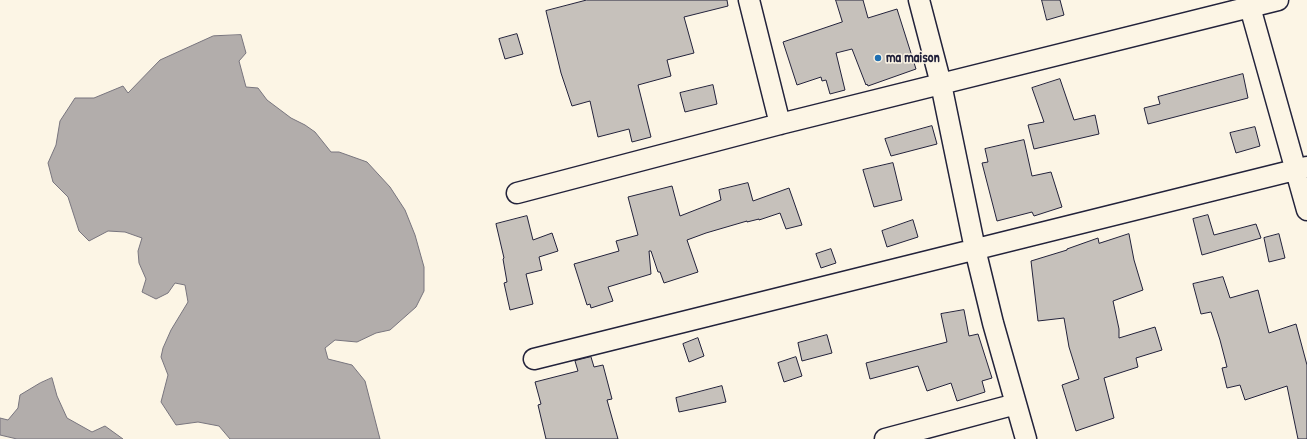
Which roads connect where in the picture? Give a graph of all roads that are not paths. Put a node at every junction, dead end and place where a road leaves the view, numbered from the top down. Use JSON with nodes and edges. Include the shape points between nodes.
{"nodes":[{"id":1,"x":749,"y":0,"type":"edge"},
{"id":2,"x":919,"y":0,"type":"edge"},
{"id":3,"x":1278,"y":0,"type":"edge"},
{"id":4,"x":1249,"y":3,"type":"edge"},
{"id":5,"x":941,"y":84,"type":"junction"},
{"id":6,"x":780,"y":124,"type":"junction"},
{"id":7,"x":1301,"y":168,"type":"edge"},
{"id":8,"x":517,"y":193,"type":"dead end"},
{"id":9,"x":1307,"y":210,"type":"edge"},
{"id":10,"x":975,"y":249,"type":"junction"},
{"id":11,"x":534,"y":359,"type":"dead end"},
{"id":12,"x":1016,"y":404,"type":"junction"},
{"id":13,"x":885,"y":439,"type":"edge"},
{"id":14,"x":1026,"y":439,"type":"edge"}],
"edges":[{"from":1,"to":6,"type":"street"},
{"from":2,"to":5,"type":"street"},
{"from":3,"to":4,"type":"street"},
{"from":4,"to":5,"type":"street"},
{"from":4,"to":7,"type":"street"},
{"from":5,"to":6,"type":"street"},
{"from":5,"to":10,"type":"street"},
{"from":6,"to":8,"type":"street"},
{"from":7,"to":9,"type":"street"},
{"from":7,"to":10,"type":"street"},
{"from":10,"to":11,"type":"street"},
{"from":10,"to":12,"type":"street"},
{"from":12,"to":13,"type":"street"},
{"from":12,"to":14,"type":"street"}]}
